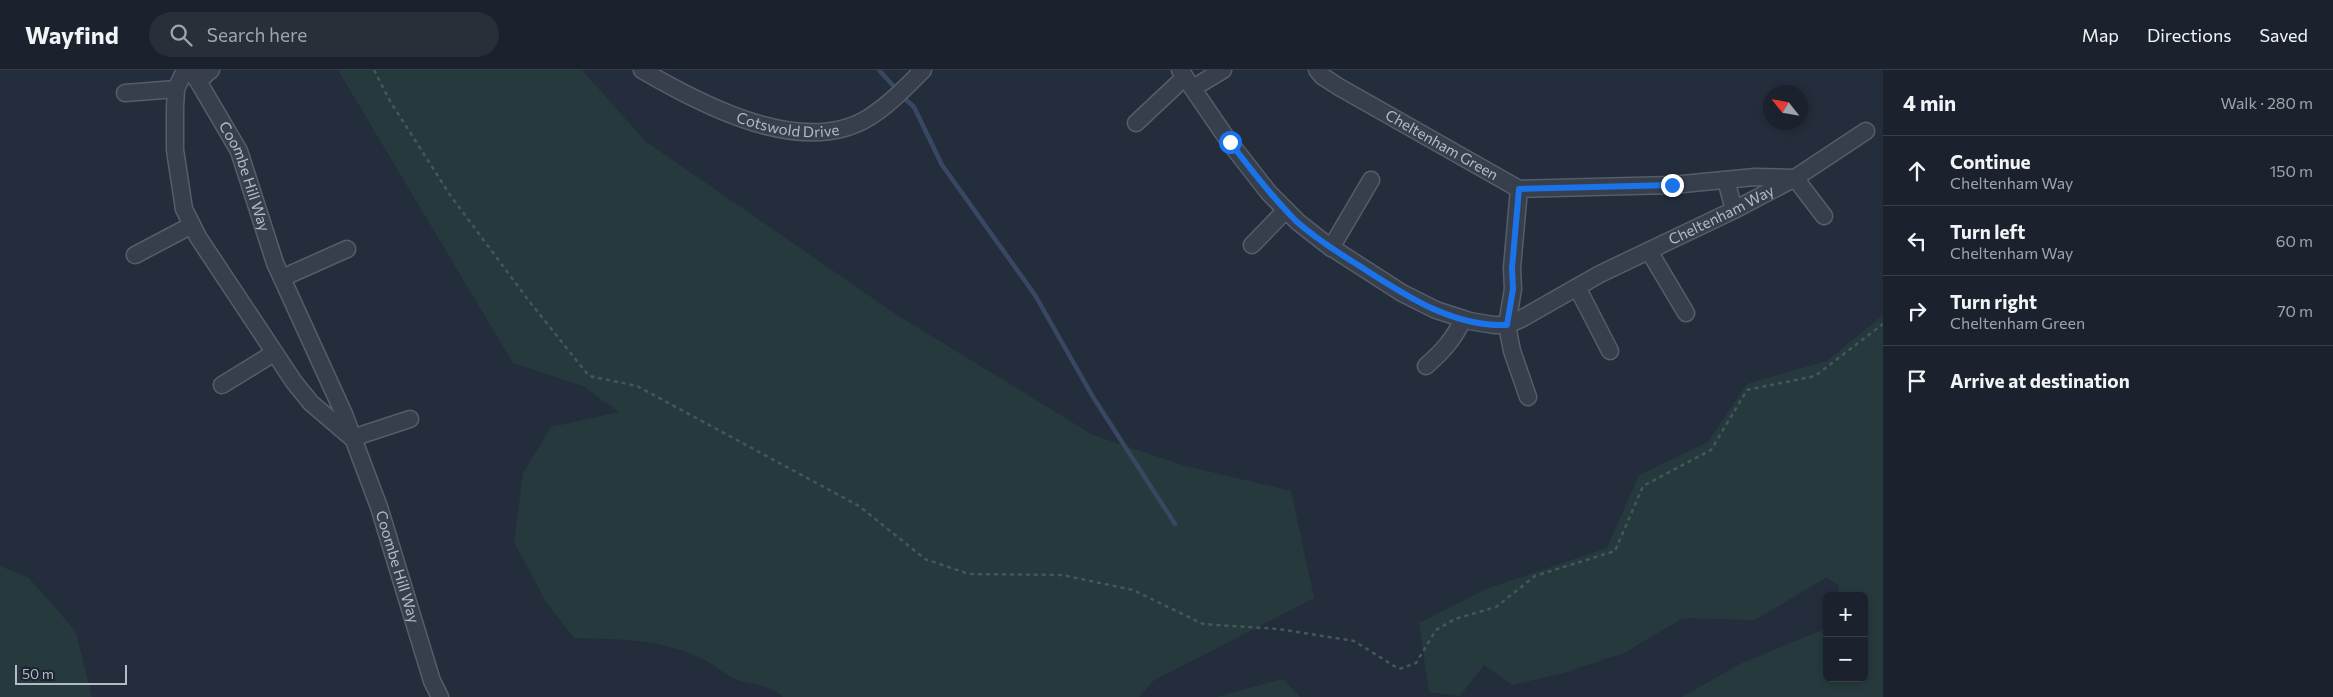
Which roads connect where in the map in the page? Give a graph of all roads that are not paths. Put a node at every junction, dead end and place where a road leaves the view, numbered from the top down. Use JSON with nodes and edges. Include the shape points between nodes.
{"nodes":[{"id":1,"x":185,"y":70,"type":"edge"},
{"id":2,"x":211,"y":70,"type":"edge"},
{"id":3,"x":642,"y":70,"type":"edge"},
{"id":4,"x":1223,"y":70,"type":"edge"},
{"id":5,"x":1318,"y":70,"type":"edge"},
{"id":6,"x":194,"y":75,"type":"edge"},
{"id":7,"x":918,"y":75,"type":"edge"},
{"id":8,"x":1186,"y":78,"type":"edge"},
{"id":9,"x":176,"y":88,"type":"junction"},
{"id":10,"x":125,"y":94,"type":"dead end"},
{"id":11,"x":1136,"y":123,"type":"dead end"},
{"id":12,"x":1866,"y":130,"type":"dead end"},
{"id":13,"x":1794,"y":178,"type":"junction"},
{"id":14,"x":1371,"y":180,"type":"dead end"},
{"id":15,"x":1726,"y":180,"type":"junction"},
{"id":16,"x":1519,"y":189,"type":"junction"},
{"id":17,"x":1286,"y":210,"type":"junction"},
{"id":18,"x":1734,"y":210,"type":"junction"},
{"id":19,"x":1824,"y":216,"type":"dead end"},
{"id":20,"x":192,"y":225,"type":"junction"},
{"id":21,"x":1252,"y":245,"type":"dead end"},
{"id":22,"x":1331,"y":248,"type":"junction"},
{"id":23,"x":347,"y":249,"type":"dead end"},
{"id":24,"x":1649,"y":251,"type":"junction"},
{"id":25,"x":135,"y":254,"type":"dead end"},
{"id":26,"x":282,"y":278,"type":"junction"},
{"id":27,"x":1576,"y":287,"type":"junction"},
{"id":28,"x":1686,"y":313,"type":"dead end"},
{"id":29,"x":1464,"y":319,"type":"junction"},
{"id":30,"x":1507,"y":325,"type":"junction"},
{"id":31,"x":1610,"y":351,"type":"dead end"},
{"id":32,"x":274,"y":353,"type":"junction"},
{"id":33,"x":1426,"y":366,"type":"dead end"},
{"id":34,"x":328,"y":376,"type":"junction"},
{"id":35,"x":222,"y":385,"type":"dead end"},
{"id":36,"x":304,"y":394,"type":"junction"},
{"id":37,"x":1528,"y":397,"type":"dead end"},
{"id":38,"x":410,"y":419,"type":"dead end"},
{"id":39,"x":352,"y":438,"type":"junction"},
{"id":40,"x":440,"y":697,"type":"edge"}],
"edges":[{"from":1,"to":9,"type":"street","name":"Coombe Hill Way"},
{"from":2,"to":6,"type":"street","name":"Coombe Hill Way"},
{"from":3,"to":7,"type":"street","name":"Cotswold Drive","via":[[718,109],[788,132],[807,134],[837,130],[868,118]]},
{"from":4,"to":8,"type":"street"},
{"from":5,"to":16,"type":"street","name":"Cheltenham Green","via":[[1339,87]]},
{"from":6,"to":26,"type":"street","name":"Coombe Hill Way","via":[[239,151]]},
{"from":8,"to":11,"type":"street"},
{"from":8,"to":17,"type":"street","via":[[1241,157]]},
{"from":9,"to":10,"type":"street"},
{"from":9,"to":20,"type":"street","name":"Coombe Hill Way","via":[[180,188],[184,209]]},
{"from":12,"to":13,"type":"street","name":"Cheltenham Way"},
{"from":13,"to":15,"type":"street"},
{"from":13,"to":18,"type":"street","name":"Cheltenham Way"},
{"from":13,"to":19,"type":"street"},
{"from":14,"to":22,"type":"street"},
{"from":15,"to":16,"type":"street","via":[[1604,188]]},
{"from":15,"to":18,"type":"street"},
{"from":16,"to":30,"type":"street","via":[[1513,289]]},
{"from":17,"to":21,"type":"street"},
{"from":17,"to":22,"type":"street"},
{"from":18,"to":24,"type":"street","name":"Cheltenham Way"},
{"from":20,"to":25,"type":"street"},
{"from":20,"to":32,"type":"street","name":"Coombe Hill Way"},
{"from":22,"to":29,"type":"street","via":[[1402,293],[1436,310]]},
{"from":23,"to":26,"type":"street"},
{"from":24,"to":27,"type":"street","name":"Cheltenham Way"},
{"from":24,"to":28,"type":"street"},
{"from":26,"to":34,"type":"street","name":"Coombe Hill Way"},
{"from":27,"to":30,"type":"street","name":"Cheltenham Way"},
{"from":27,"to":31,"type":"street"},
{"from":29,"to":30,"type":"street"},
{"from":29,"to":33,"type":"street","via":[[1447,347]]},
{"from":30,"to":37,"type":"street"},
{"from":32,"to":35,"type":"street"},
{"from":32,"to":36,"type":"street","name":"Coombe Hill Way"},
{"from":34,"to":36,"type":"street","via":[[319,388]]},
{"from":34,"to":39,"type":"street","name":"Coombe Hill Way"},
{"from":36,"to":39,"type":"street","name":"Coombe Hill Way"},
{"from":38,"to":39,"type":"street"},
{"from":39,"to":40,"type":"street","name":"Coombe Hill Way"}]}
